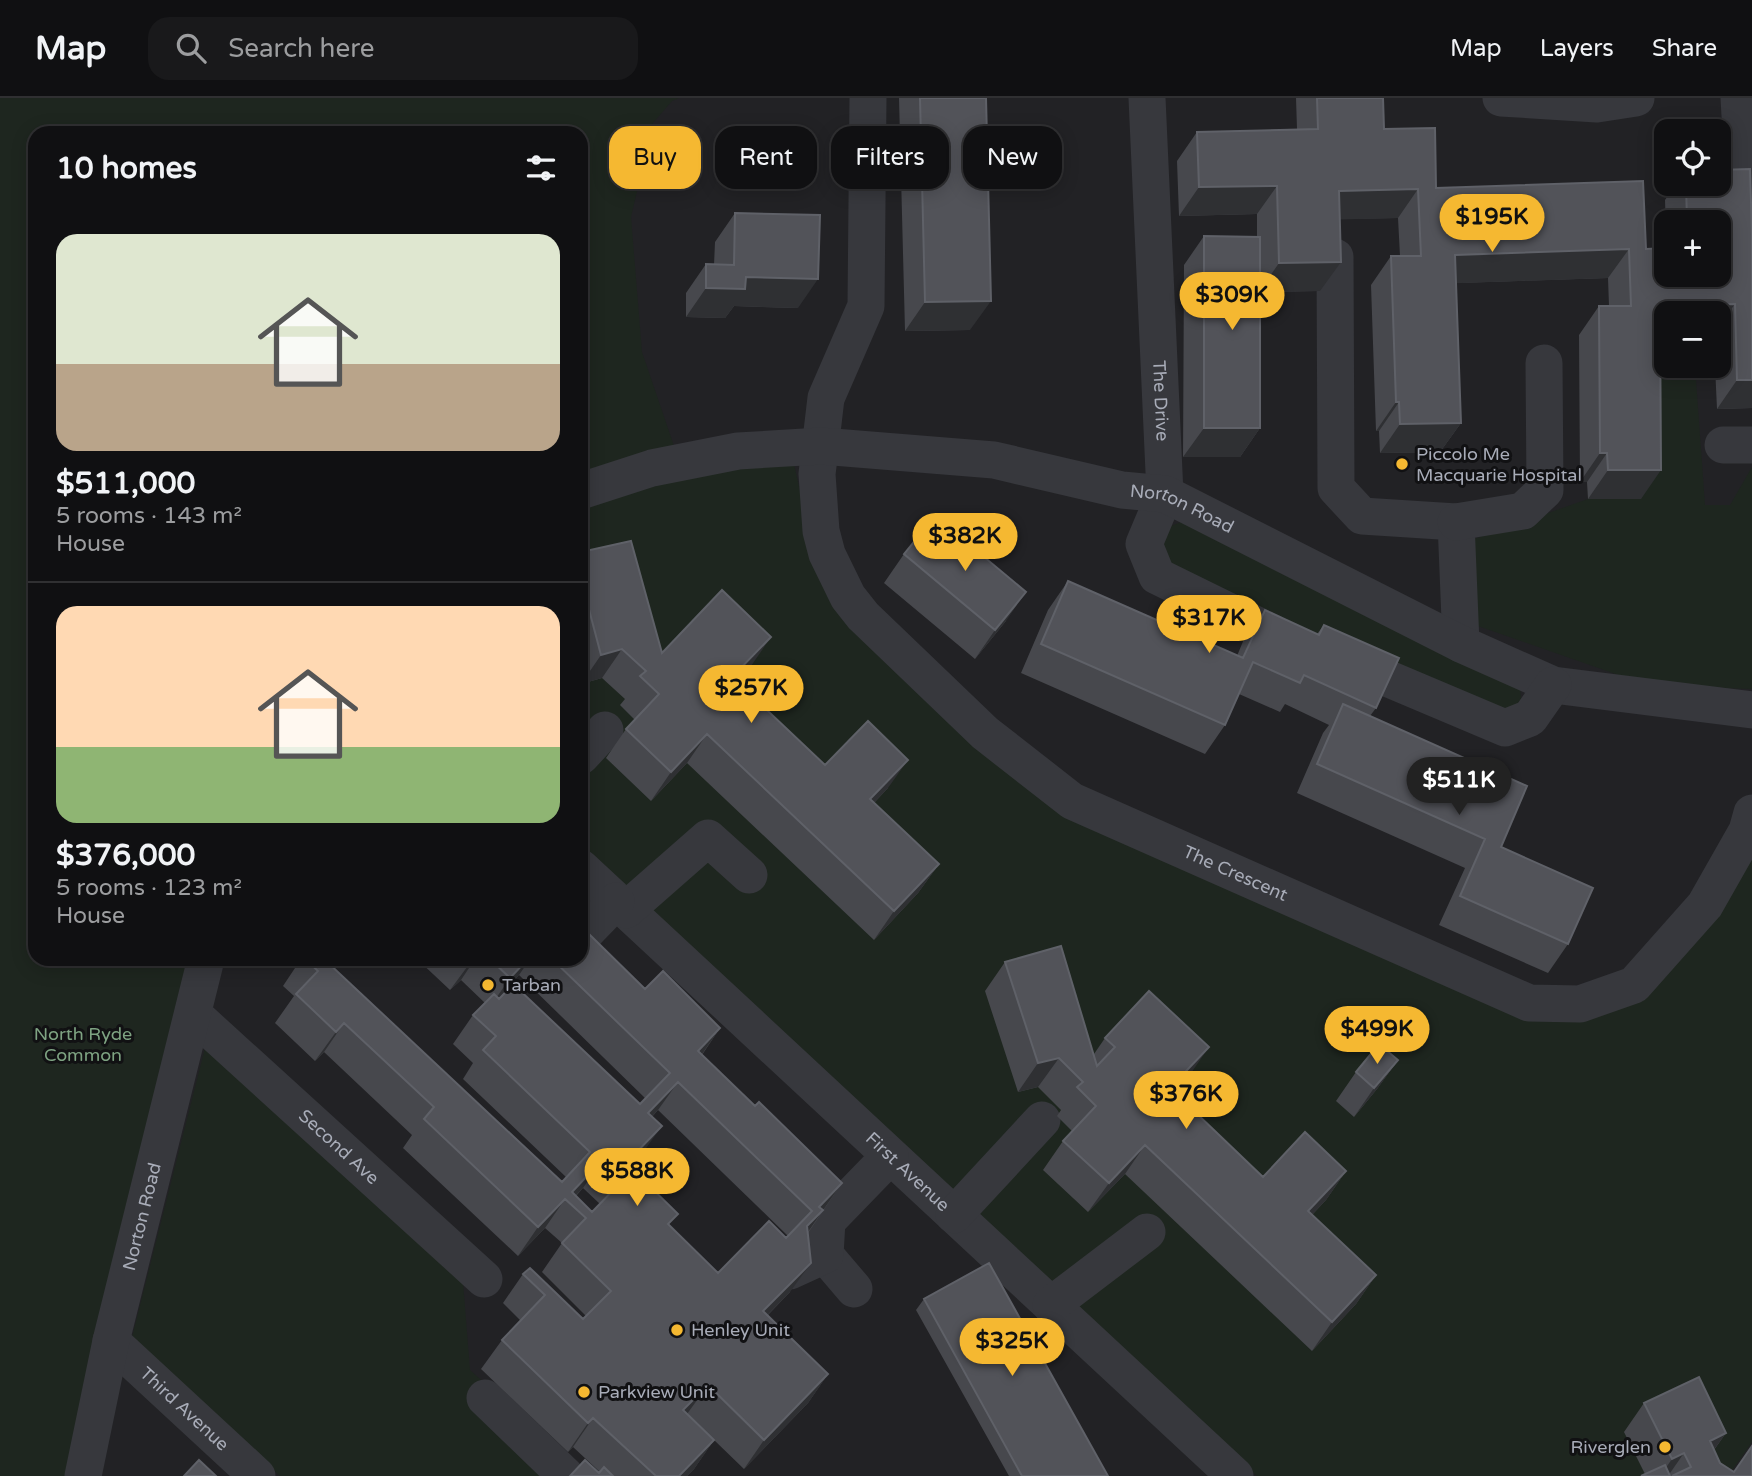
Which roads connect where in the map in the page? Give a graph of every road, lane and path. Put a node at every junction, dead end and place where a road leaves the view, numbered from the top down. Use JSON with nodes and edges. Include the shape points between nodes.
{"nodes":[{"id":1,"x":868,"y":98,"type":"edge"},
{"id":2,"x":1147,"y":98,"type":"edge"},
{"id":3,"x":1501,"y":98,"type":"edge"},
{"id":4,"x":1636,"y":98,"type":"edge"},
{"id":5,"x":1739,"y":98,"type":"edge"},
{"id":6,"x":1752,"y":224,"type":"edge"},
{"id":7,"x":1335,"y":257,"type":"edge"},
{"id":8,"x":1544,"y":363,"type":"dead end"},
{"id":9,"x":821,"y":446,"type":"junction"},
{"id":10,"x":588,"y":489,"type":"edge"},
{"id":11,"x":1165,"y":494,"type":"junction"},
{"id":12,"x":1456,"y":522,"type":"junction"},
{"id":13,"x":1273,"y":633,"type":"edge"},
{"id":14,"x":1461,"y":644,"type":"junction"},
{"id":15,"x":1337,"y":657,"type":"edge"},
{"id":16,"x":1553,"y":685,"type":"junction"},
{"id":17,"x":1752,"y":710,"type":"edge"},
{"id":18,"x":1752,"y":813,"type":"edge"},
{"id":19,"x":749,"y":874,"type":"dead end"},
{"id":20,"x":588,"y":875,"type":"edge"},
{"id":21,"x":621,"y":906,"type":"junction"},
{"id":22,"x":588,"y":932,"type":"edge"},
{"id":23,"x":204,"y":966,"type":"edge"},
{"id":24,"x":194,"y":1015,"type":"junction"},
{"id":25,"x":1042,"y":1119,"type":"dead end"},
{"id":26,"x":890,"y":1156,"type":"junction"},
{"id":27,"x":954,"y":1215,"type":"junction"},
{"id":28,"x":1147,"y":1232,"type":"dead end"},
{"id":29,"x":825,"y":1255,"type":"junction"},
{"id":30,"x":790,"y":1271,"type":"edge"},
{"id":31,"x":484,"y":1279,"type":"dead end"},
{"id":32,"x":854,"y":1289,"type":"dead end"},
{"id":33,"x":1051,"y":1305,"type":"junction"},
{"id":34,"x":111,"y":1341,"type":"junction"},
{"id":35,"x":485,"y":1398,"type":"dead end"},
{"id":36,"x":83,"y":1476,"type":"edge"},
{"id":37,"x":257,"y":1476,"type":"edge"},
{"id":38,"x":565,"y":1476,"type":"edge"},
{"id":39,"x":1235,"y":1476,"type":"edge"}],
"edges":[{"from":1,"to":9,"type":"lane","name":"The Crescent","via":[[866,306],[826,398]]},
{"from":2,"to":11,"type":"lane","name":"The Drive"},
{"from":3,"to":4,"type":"lane","via":[[1597,104]]},
{"from":5,"to":6,"type":"lane","via":[[1746,222]]},
{"from":7,"to":12,"type":"lane","via":[[1336,488],[1362,516]]},
{"from":8,"to":12,"type":"lane","via":[[1545,490],[1523,511]]},
{"from":9,"to":10,"type":"lane","name":"Norton Road","via":[[738,451],[652,468]]},
{"from":9,"to":11,"type":"lane","name":"Norton Road","via":[[994,460],[1122,490]]},
{"from":9,"to":18,"type":"lane","name":"The Crescent","via":[[816,502],[821,531],[848,597],[985,733],[1072,801],[1529,1003],[1580,1003],[1634,985],[1705,905],[1747,831]]},
{"from":11,"to":13,"type":"lane","via":[[1144,544],[1157,576]]},
{"from":11,"to":14,"type":"lane","name":"Norton Road"},
{"from":12,"to":14,"type":"lane"},
{"from":14,"to":16,"type":"lane","name":"Norton Road"},
{"from":15,"to":16,"type":"lane","via":[[1505,728],[1530,718]]},
{"from":16,"to":17,"type":"lane","name":"Norton Road"},
{"from":19,"to":21,"type":"lane","via":[[708,838]]},
{"from":20,"to":21,"type":"lane","name":"First Avenue"},
{"from":21,"to":22,"type":"lane"},
{"from":21,"to":26,"type":"lane","name":"First Avenue"},
{"from":23,"to":24,"type":"lane","name":"Norton Road"},
{"from":24,"to":31,"type":"lane","name":"Second Ave"},
{"from":24,"to":34,"type":"lane","name":"Norton Road"},
{"from":25,"to":27,"type":"lane"},
{"from":26,"to":27,"type":"lane","name":"First Avenue"},
{"from":26,"to":29,"type":"lane","via":[[827,1221]]},
{"from":27,"to":33,"type":"lane","name":"First Avenue"},
{"from":28,"to":33,"type":"lane"},
{"from":29,"to":30,"type":"lane"},
{"from":29,"to":32,"type":"lane"},
{"from":33,"to":39,"type":"lane","name":"First Avenue"},
{"from":34,"to":36,"type":"lane","name":"Norton Road"},
{"from":34,"to":37,"type":"lane","name":"Third Avenue"},
{"from":35,"to":38,"type":"lane"}]}
